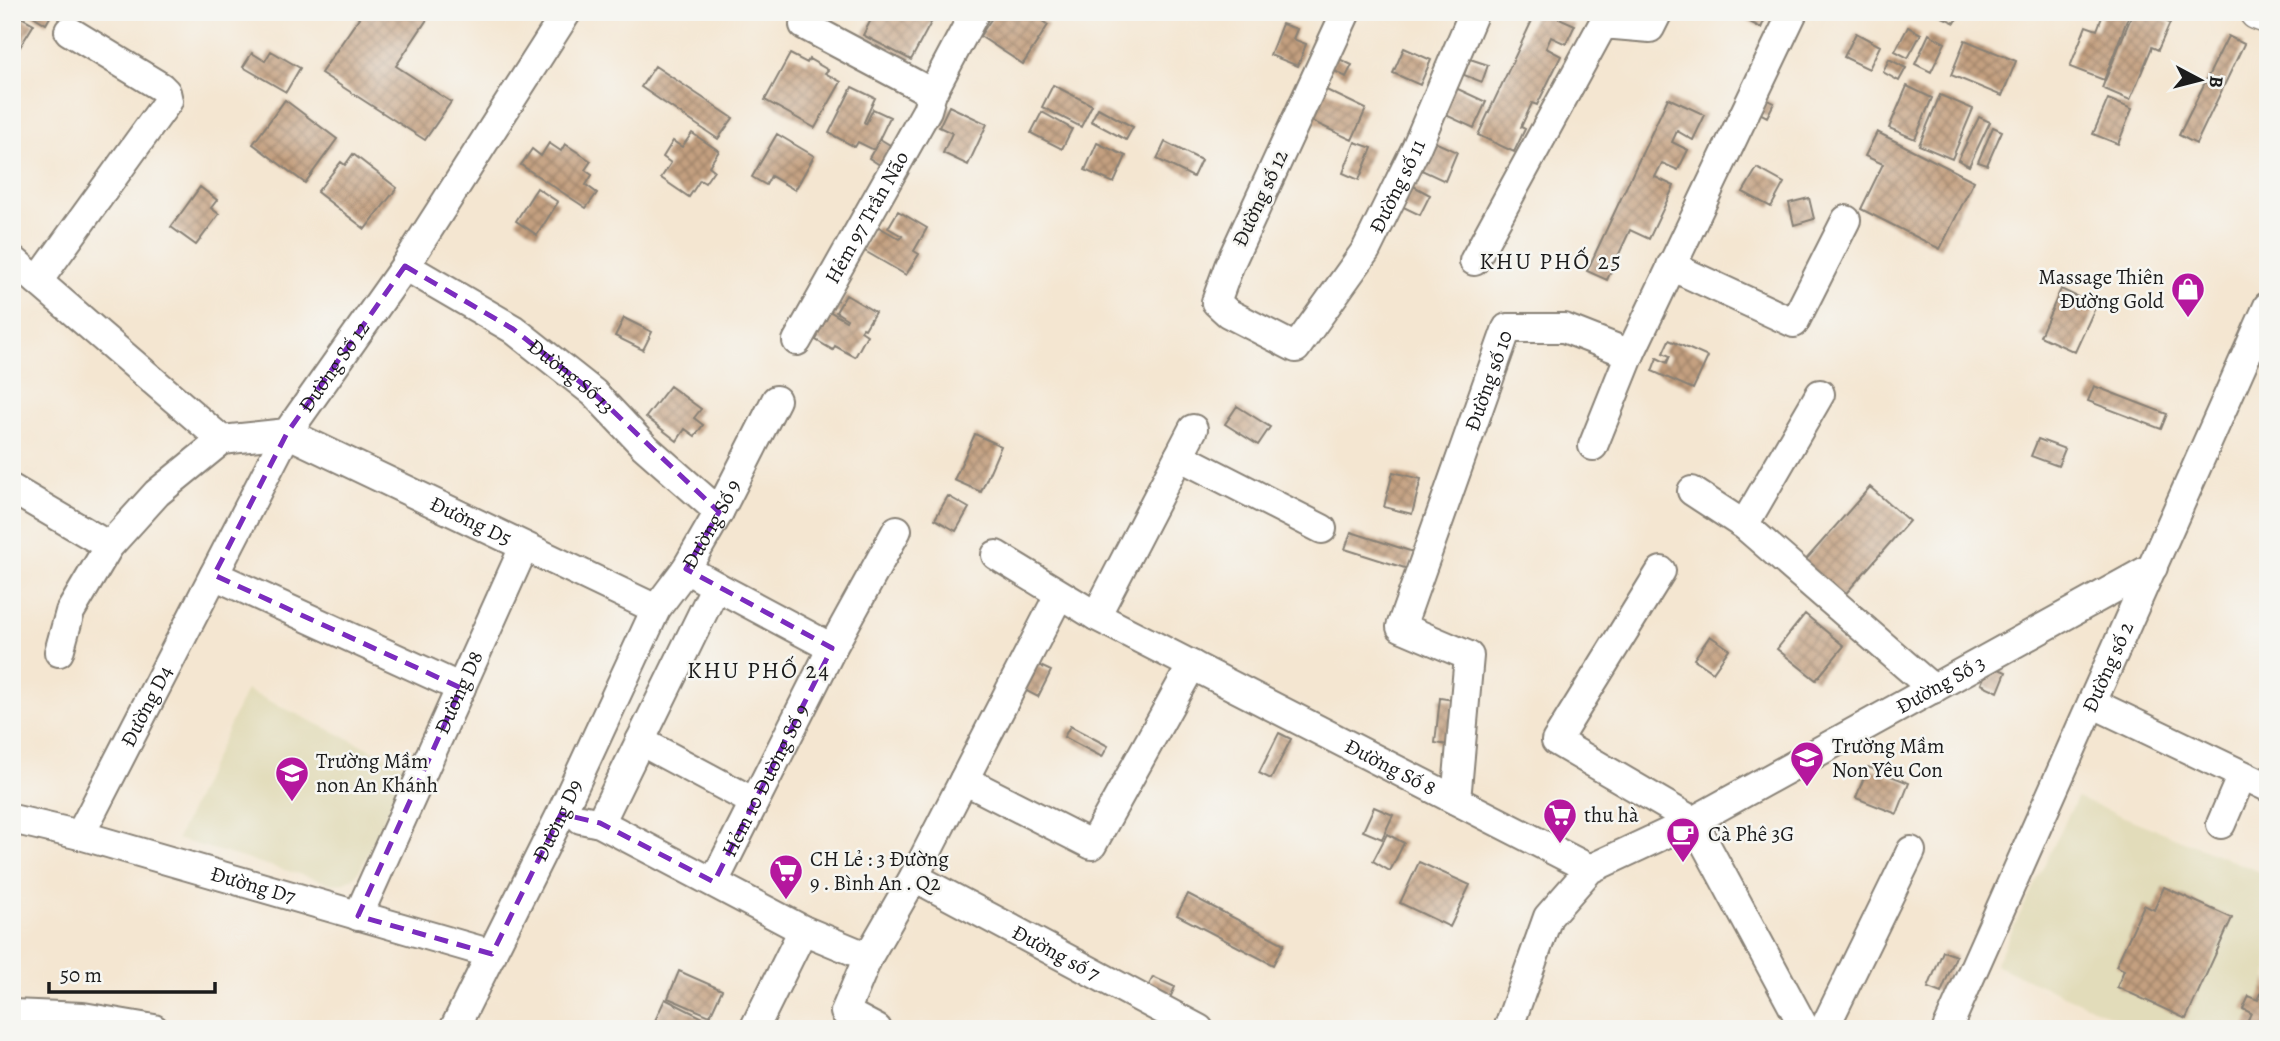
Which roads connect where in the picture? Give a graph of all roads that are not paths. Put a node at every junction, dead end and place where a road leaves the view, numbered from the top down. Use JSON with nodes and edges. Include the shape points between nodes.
{"nodes":[{"id":1,"x":567,"y":12,"type":"edge"},
{"id":2,"x":975,"y":12,"type":"edge"},
{"id":3,"x":1346,"y":12,"type":"edge"},
{"id":4,"x":1474,"y":12,"type":"edge"},
{"id":5,"x":1658,"y":12,"type":"edge"},
{"id":6,"x":1793,"y":12,"type":"edge"},
{"id":7,"x":2257,"y":12,"type":"edge"},
{"id":8,"x":2268,"y":16,"type":"edge"},
{"id":9,"x":804,"y":25,"type":"dead end"},
{"id":10,"x":69,"y":31,"type":"dead end"},
{"id":11,"x":932,"y":93,"type":"junction"},
{"id":12,"x":1846,"y":220,"type":"dead end"},
{"id":13,"x":12,"y":259,"type":"edge"},
{"id":14,"x":1475,"y":261,"type":"dead end"},
{"id":15,"x":405,"y":266,"type":"junction"},
{"id":16,"x":1671,"y":266,"type":"junction"},
{"id":17,"x":38,"y":281,"type":"junction"},
{"id":18,"x":2268,"y":306,"type":"edge"},
{"id":19,"x":797,"y":341,"type":"dead end"},
{"id":20,"x":1296,"y":348,"type":"joint"},
{"id":21,"x":1630,"y":354,"type":"junction"},
{"id":22,"x":1820,"y":394,"type":"dead end"},
{"id":23,"x":776,"y":400,"type":"dead end"},
{"id":24,"x":1193,"y":429,"type":"dead end"},
{"id":25,"x":287,"y":433,"type":"junction"},
{"id":26,"x":222,"y":440,"type":"junction"},
{"id":27,"x":1593,"y":446,"type":"dead end"},
{"id":28,"x":1179,"y":456,"type":"junction"},
{"id":29,"x":12,"y":489,"type":"edge"},
{"id":30,"x":1692,"y":491,"type":"dead end"},
{"id":31,"x":719,"y":512,"type":"junction"},
{"id":32,"x":1744,"y":525,"type":"junction"},
{"id":33,"x":1322,"y":529,"type":"dead end"},
{"id":34,"x":897,"y":530,"type":"dead end"},
{"id":35,"x":109,"y":547,"type":"junction"},
{"id":36,"x":524,"y":547,"type":"junction"},
{"id":37,"x":996,"y":555,"type":"dead end"},
{"id":38,"x":2153,"y":567,"type":"junction"},
{"id":39,"x":687,"y":569,"type":"junction"},
{"id":40,"x":1661,"y":571,"type":"dead end"},
{"id":41,"x":214,"y":576,"type":"junction"},
{"id":42,"x":716,"y":586,"type":"junction"},
{"id":43,"x":1059,"y":595,"type":"junction"},
{"id":44,"x":656,"y":609,"type":"junction"},
{"id":45,"x":1096,"y":616,"type":"junction"},
{"id":46,"x":832,"y":648,"type":"junction"},
{"id":47,"x":59,"y":652,"type":"dead end"},
{"id":48,"x":1192,"y":665,"type":"junction"},
{"id":49,"x":461,"y":688,"type":"junction"},
{"id":50,"x":1933,"y":689,"type":"junction"},
{"id":51,"x":2092,"y":703,"type":"junction"},
{"id":52,"x":640,"y":741,"type":"junction"},
{"id":53,"x":2242,"y":775,"type":"junction"},
{"id":54,"x":964,"y":780,"type":"junction"},
{"id":55,"x":2268,"y":787,"type":"edge"},
{"id":56,"x":1456,"y":800,"type":"junction"},
{"id":57,"x":754,"y":802,"type":"junction"},
{"id":58,"x":561,"y":814,"type":"junction"},
{"id":59,"x":12,"y":818,"type":"edge"},
{"id":60,"x":1693,"y":821,"type":"junction"},
{"id":61,"x":600,"y":823,"type":"junction"},
{"id":62,"x":2221,"y":824,"type":"dead end"},
{"id":63,"x":80,"y":835,"type":"junction"},
{"id":64,"x":1911,"y":851,"type":"dead end"},
{"id":65,"x":1590,"y":869,"type":"junction"},
{"id":66,"x":914,"y":877,"type":"junction"},
{"id":67,"x":715,"y":882,"type":"junction"},
{"id":68,"x":358,"y":915,"type":"junction"},
{"id":69,"x":803,"y":930,"type":"junction"},
{"id":70,"x":492,"y":954,"type":"junction"},
{"id":71,"x":868,"y":957,"type":"junction"},
{"id":72,"x":12,"y":1014,"type":"edge"},
{"id":73,"x":154,"y":1029,"type":"edge"},
{"id":74,"x":454,"y":1029,"type":"edge"},
{"id":75,"x":754,"y":1029,"type":"edge"},
{"id":76,"x":877,"y":1029,"type":"edge"},
{"id":77,"x":1199,"y":1029,"type":"edge"},
{"id":78,"x":1508,"y":1029,"type":"edge"},
{"id":79,"x":1805,"y":1029,"type":"edge"},
{"id":80,"x":1824,"y":1029,"type":"edge"},
{"id":81,"x":1947,"y":1029,"type":"edge"}],
"edges":[{"from":1,"to":15,"type":"street","name":"Đường Số 12"},
{"from":2,"to":11,"type":"street","name":"Hẻm 97 Trần Não"},
{"from":3,"to":20,"type":"street","name":"Đường số 12","via":[[1216,302],[1228,313]]},
{"from":4,"to":20,"type":"street","name":"Đường số 11","via":[[1366,250]]},
{"from":5,"to":14,"type":"street","via":[[1650,28],[1603,24]]},
{"from":6,"to":16,"type":"street"},
{"from":7,"to":8,"type":"main road"},
{"from":9,"to":11,"type":"street"},
{"from":10,"to":17,"type":"street","via":[[161,87],[168,101]]},
{"from":11,"to":19,"type":"street","name":"Hẻm 97 Trần Não","via":[[927,110]]},
{"from":12,"to":16,"type":"street","via":[[1794,323]]},
{"from":13,"to":17,"type":"street"},
{"from":15,"to":25,"type":"street","name":"Đường Số 12"},
{"from":15,"to":31,"type":"street","name":"Đường Số 13","via":[[513,329],[594,393],[644,446]]},
{"from":16,"to":21,"type":"street"},
{"from":17,"to":26,"type":"street"},
{"from":18,"to":38,"type":"street","name":"Đường số 2"},
{"from":21,"to":27,"type":"street"},
{"from":21,"to":56,"type":"street","name":"Đường số 10","via":[[1564,328],[1507,328],[1401,627],[1469,656]]},
{"from":22,"to":32,"type":"street"},
{"from":23,"to":31,"type":"street","name":"Đường Số 9"},
{"from":24,"to":28,"type":"street"},
{"from":25,"to":26,"type":"street","name":"Đường Số 12"},
{"from":25,"to":36,"type":"street","name":"Đường D5"},
{"from":25,"to":41,"type":"street","name":"Đường D4"},
{"from":26,"to":35,"type":"street","via":[[157,492]]},
{"from":28,"to":33,"type":"street"},
{"from":28,"to":45,"type":"street"},
{"from":29,"to":35,"type":"street"},
{"from":30,"to":32,"type":"street"},
{"from":31,"to":39,"type":"street","name":"Đường Số 9"},
{"from":32,"to":50,"type":"street"},
{"from":34,"to":46,"type":"street","name":"Hẻm 10 Đường Số 9"},
{"from":35,"to":47,"type":"street","via":[[70,612]]},
{"from":36,"to":44,"type":"street","name":"Đường D5"},
{"from":36,"to":49,"type":"street","name":"Đường D8"},
{"from":37,"to":43,"type":"street","name":"Đường Số 8"},
{"from":38,"to":50,"type":"street","name":"Đường Số 3"},
{"from":38,"to":51,"type":"street","name":"Đường số 2"},
{"from":39,"to":42,"type":"street","name":"Đường Số 9"},
{"from":39,"to":44,"type":"street","name":"Đường D9"},
{"from":40,"to":60,"type":"street","via":[[1556,741]]},
{"from":41,"to":49,"type":"street"},
{"from":41,"to":63,"type":"street","name":"Đường D4"},
{"from":42,"to":46,"type":"street"},
{"from":42,"to":52,"type":"street","name":"Đường Số 9"},
{"from":43,"to":45,"type":"street","name":"Đường Số 8"},
{"from":43,"to":54,"type":"street"},
{"from":44,"to":58,"type":"street","name":"Đường D9"},
{"from":45,"to":48,"type":"street","name":"Đường Số 8"},
{"from":46,"to":57,"type":"street","name":"Hẻm 10 Đường Số 9"},
{"from":48,"to":54,"type":"street","via":[[1093,845]]},
{"from":48,"to":56,"type":"street","name":"Đường Số 8"},
{"from":49,"to":68,"type":"street","name":"Đường D8"},
{"from":50,"to":60,"type":"street","name":"Đường Số 3"},
{"from":51,"to":53,"type":"street"},
{"from":51,"to":81,"type":"street","name":"Đường số 2"},
{"from":52,"to":57,"type":"street"},
{"from":52,"to":61,"type":"street","name":"Đường Số 9"},
{"from":53,"to":55,"type":"street"},
{"from":53,"to":62,"type":"street"},
{"from":54,"to":66,"type":"street"},
{"from":56,"to":65,"type":"street","name":"Đường Số 8"},
{"from":57,"to":67,"type":"street","name":"Hẻm 10 Đường Số 9"},
{"from":58,"to":61,"type":"street"},
{"from":58,"to":70,"type":"street","name":"Đường D9"},
{"from":59,"to":63,"type":"street","name":"Đường D7"},
{"from":60,"to":65,"type":"street","name":"Đường Số 3"},
{"from":60,"to":79,"type":"street"},
{"from":61,"to":67,"type":"street"},
{"from":63,"to":68,"type":"street","name":"Đường D7"},
{"from":64,"to":80,"type":"street"},
{"from":65,"to":78,"type":"street","name":"Đường Số 3","via":[[1548,917]]},
{"from":66,"to":71,"type":"street"},
{"from":66,"to":77,"type":"street","name":"Đường số 7"},
{"from":67,"to":69,"type":"street"},
{"from":68,"to":70,"type":"street","name":"Đường D7"},
{"from":69,"to":71,"type":"street"},
{"from":69,"to":75,"type":"street"},
{"from":70,"to":74,"type":"street","name":"Đường D9"},
{"from":71,"to":76,"type":"street","via":[[845,1012]]},
{"from":72,"to":73,"type":"street","via":[[83,1017]]}]}
